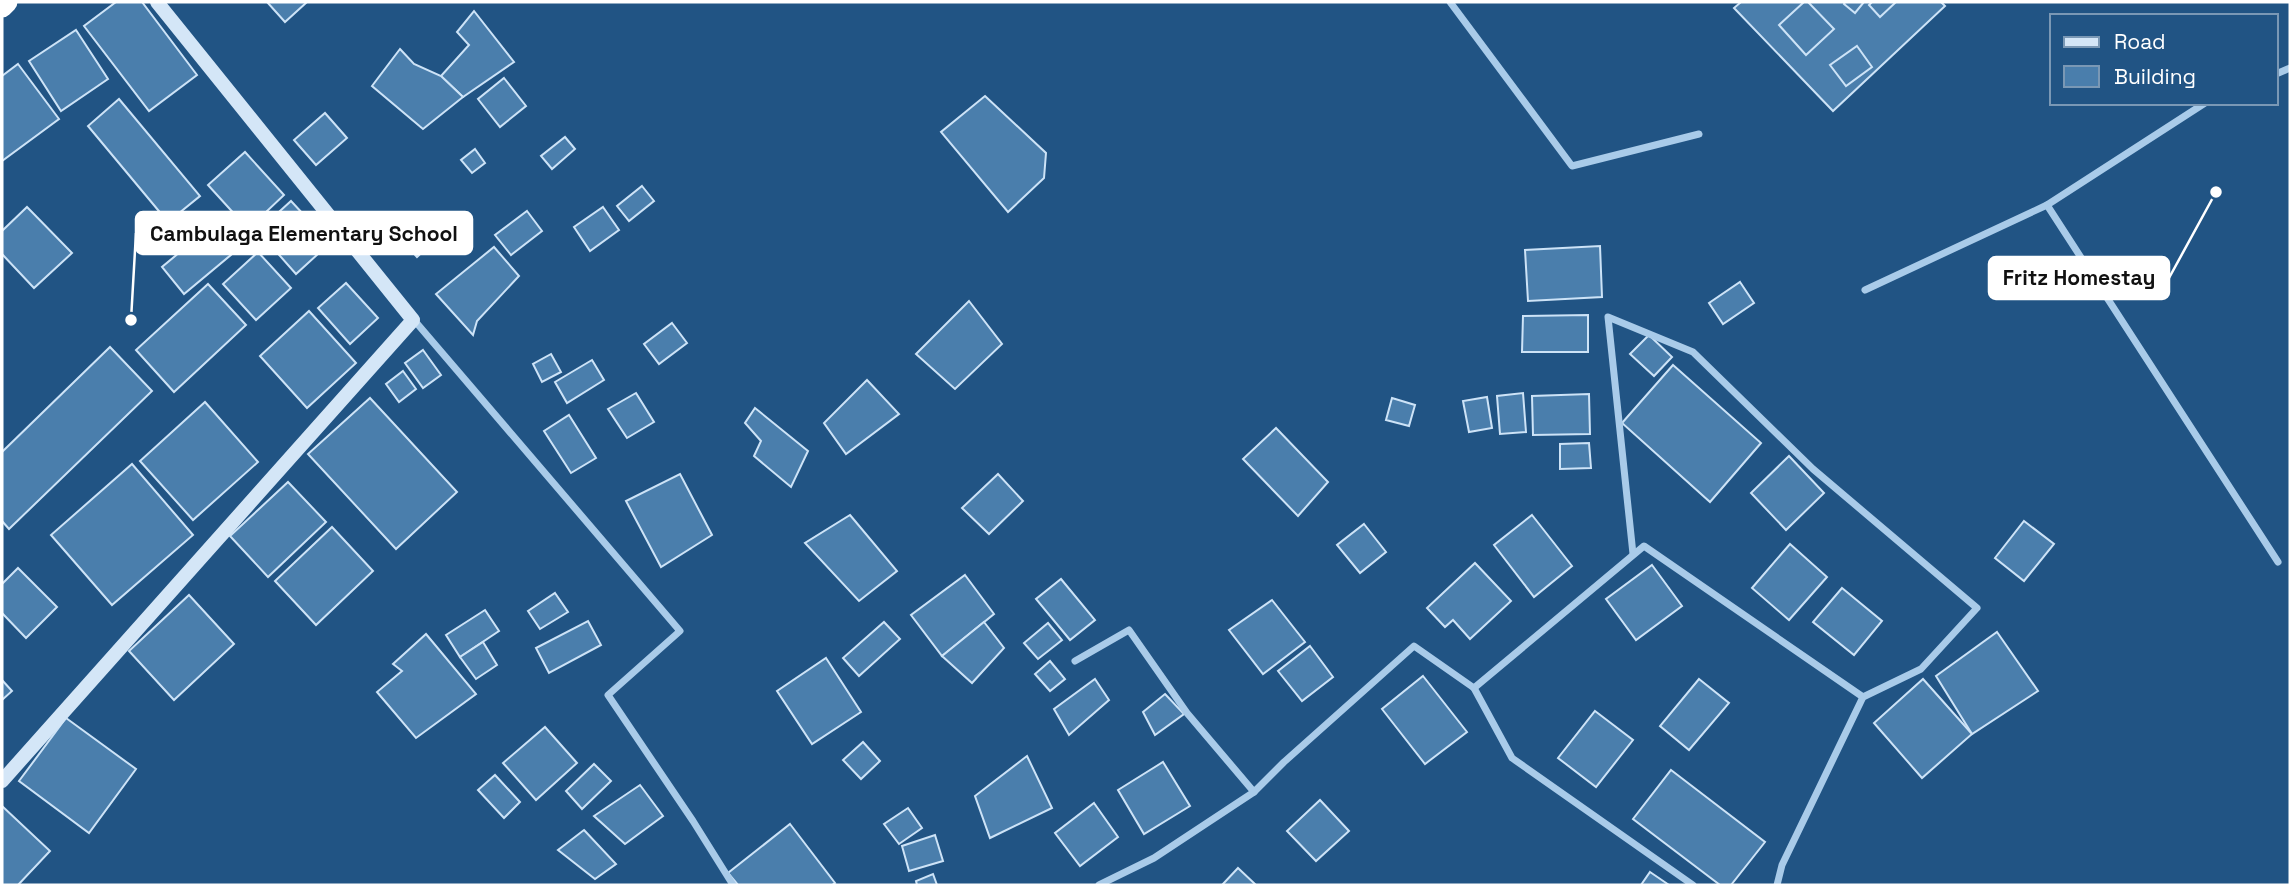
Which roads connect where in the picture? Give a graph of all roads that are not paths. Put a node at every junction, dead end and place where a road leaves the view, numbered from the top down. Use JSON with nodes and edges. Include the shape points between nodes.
{"nodes":[{"id":1,"x":7,"y":2,"type":"edge"},
{"id":2,"x":157,"y":2,"type":"edge"},
{"id":3,"x":1450,"y":2,"type":"edge"},
{"id":4,"x":2,"y":6,"type":"edge"},
{"id":5,"x":2202,"y":105,"type":"edge"},
{"id":6,"x":1699,"y":134,"type":"dead end"},
{"id":7,"x":2048,"y":205,"type":"junction"},
{"id":8,"x":1865,"y":290,"type":"dead end"},
{"id":9,"x":413,"y":320,"type":"junction"},
{"id":10,"x":1633,"y":554,"type":"junction"},
{"id":11,"x":2278,"y":562,"type":"dead end"},
{"id":12,"x":1075,"y":662,"type":"dead end"},
{"id":13,"x":1474,"y":688,"type":"junction"},
{"id":14,"x":1863,"y":697,"type":"junction"},
{"id":15,"x":2,"y":781,"type":"edge"},
{"id":16,"x":1254,"y":792,"type":"junction"},
{"id":17,"x":733,"y":885,"type":"edge"},
{"id":18,"x":1099,"y":885,"type":"edge"},
{"id":19,"x":1693,"y":885,"type":"edge"},
{"id":20,"x":1777,"y":885,"type":"edge"}],
"edges":[{"from":1,"to":4,"type":"highway"},
{"from":2,"to":9,"type":"street"},
{"from":3,"to":6,"type":"street","via":[[1572,166]]},
{"from":5,"to":7,"type":"street"},
{"from":7,"to":8,"type":"street"},
{"from":7,"to":11,"type":"street"},
{"from":9,"to":15,"type":"street"},
{"from":9,"to":17,"type":"street","via":[[680,631],[608,695]]},
{"from":10,"to":13,"type":"street"},
{"from":10,"to":14,"type":"street","via":[[1644,546]]},
{"from":10,"to":14,"type":"street","via":[[1608,317],[1693,352],[1813,469],[1977,608],[1921,669]]},
{"from":12,"to":16,"type":"street","via":[[1129,630],[1187,713]]},
{"from":13,"to":16,"type":"street","via":[[1415,646]]},
{"from":13,"to":19,"type":"street","via":[[1511,758]]},
{"from":14,"to":20,"type":"street","via":[[1782,865]]},
{"from":16,"to":18,"type":"street","via":[[1154,858]]}]}
